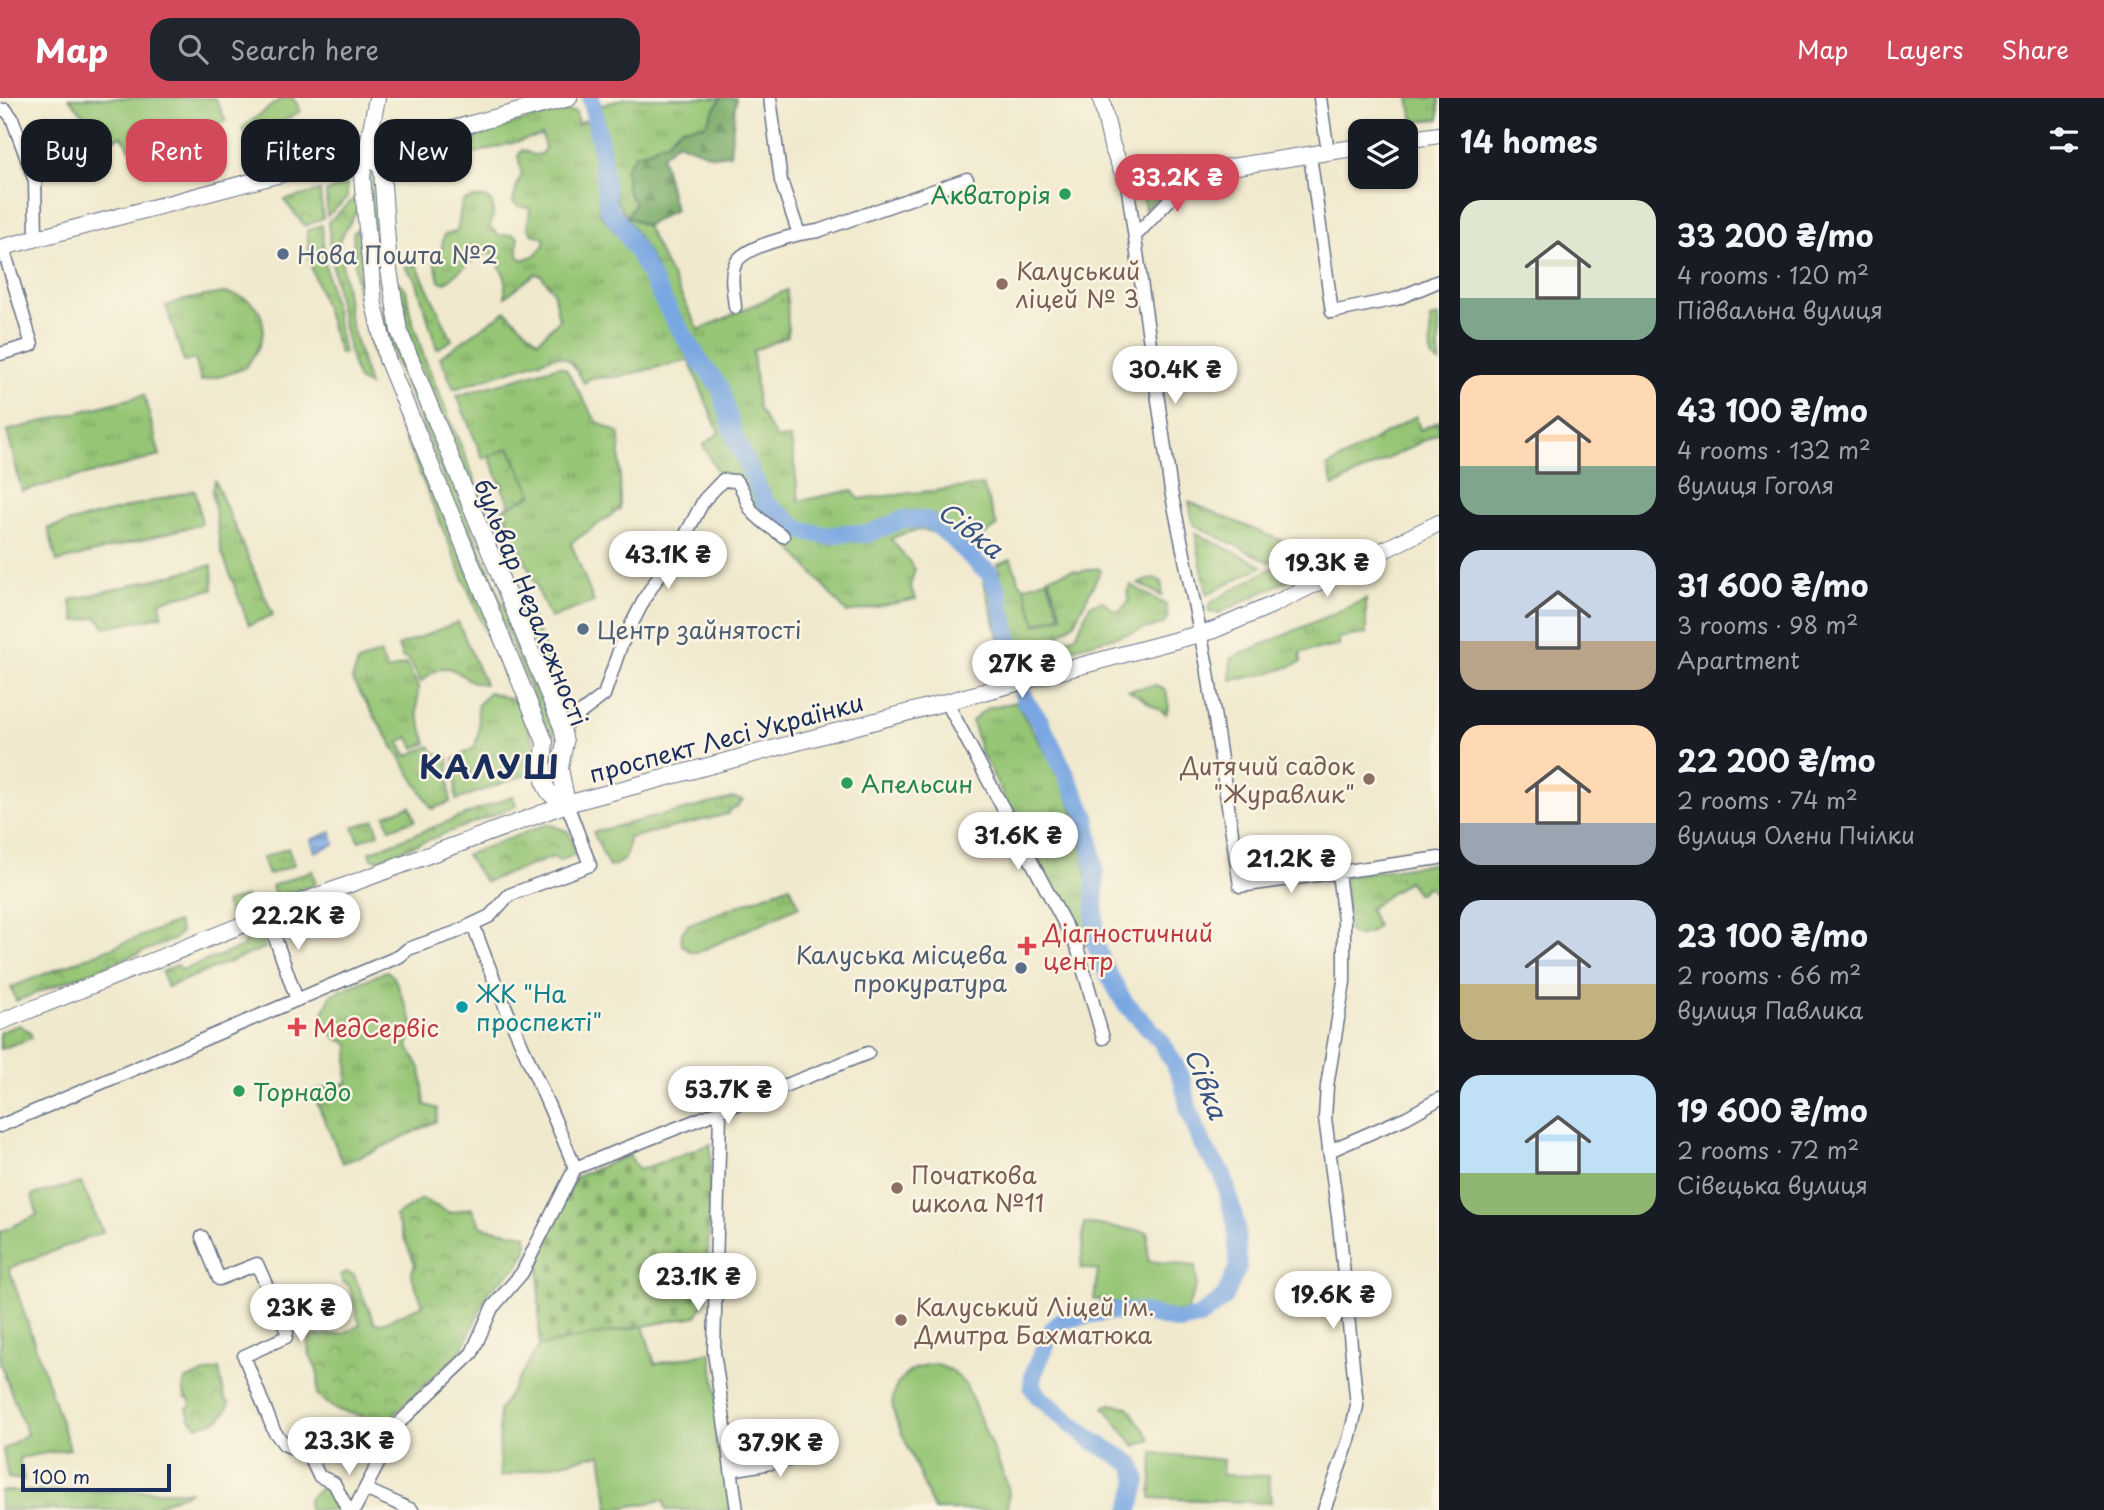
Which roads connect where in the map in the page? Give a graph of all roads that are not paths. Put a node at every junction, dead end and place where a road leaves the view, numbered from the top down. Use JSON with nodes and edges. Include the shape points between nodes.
{"nodes":[{"id":1,"x":377,"y":98,"type":"edge"},
{"id":2,"x":770,"y":98,"type":"edge"},
{"id":3,"x":1101,"y":98,"type":"edge"},
{"id":4,"x":1320,"y":98,"type":"edge"},
{"id":5,"x":565,"y":99,"type":"edge"},
{"id":6,"x":0,"y":110,"type":"edge"},
{"id":7,"x":1439,"y":135,"type":"edge"},
{"id":8,"x":1418,"y":138,"type":"edge"},
{"id":9,"x":369,"y":149,"type":"junction"},
{"id":10,"x":1348,"y":149,"type":"edge"},
{"id":11,"x":1328,"y":152,"type":"junction"},
{"id":12,"x":1310,"y":155,"type":"junction"},
{"id":13,"x":1195,"y":173,"type":"junction"},
{"id":14,"x":967,"y":179,"type":"dead end"},
{"id":15,"x":1127,"y":183,"type":"junction"},
{"id":16,"x":799,"y":234,"type":"junction"},
{"id":17,"x":1136,"y":235,"type":"junction"},
{"id":18,"x":36,"y":238,"type":"junction"},
{"id":19,"x":1,"y":247,"type":"edge"},
{"id":20,"x":1439,"y":281,"type":"edge"},
{"id":21,"x":735,"y":307,"type":"dead end"},
{"id":22,"x":0,"y":354,"type":"edge"},
{"id":23,"x":1439,"y":523,"type":"edge"},
{"id":24,"x":783,"y":536,"type":"dead end"},
{"id":25,"x":1200,"y":634,"type":"junction"},
{"id":26,"x":946,"y":701,"type":"junction"},
{"id":27,"x":562,"y":727,"type":"junction"},
{"id":28,"x":564,"y":784,"type":"junction"},
{"id":29,"x":546,"y":788,"type":"junction"},
{"id":30,"x":598,"y":796,"type":"junction"},
{"id":31,"x":567,"y":804,"type":"junction"},
{"id":32,"x":533,"y":816,"type":"junction"},
{"id":33,"x":1439,"y":858,"type":"edge"},
{"id":34,"x":1338,"y":873,"type":"junction"},
{"id":35,"x":267,"y":915,"type":"junction"},
{"id":36,"x":473,"y":924,"type":"junction"},
{"id":37,"x":297,"y":1000,"type":"junction"},
{"id":38,"x":0,"y":1021,"type":"edge"},
{"id":39,"x":1103,"y":1038,"type":"dead end"},
{"id":40,"x":868,"y":1053,"type":"dead end"},
{"id":41,"x":1439,"y":1098,"type":"edge"},
{"id":42,"x":720,"y":1112,"type":"junction"},
{"id":43,"x":0,"y":1126,"type":"edge"},
{"id":44,"x":1329,"y":1151,"type":"junction"},
{"id":45,"x":575,"y":1168,"type":"junction"},
{"id":46,"x":202,"y":1237,"type":"dead end"},
{"id":47,"x":823,"y":1454,"type":"dead end"},
{"id":48,"x":731,"y":1470,"type":"junction"},
{"id":49,"x":365,"y":1489,"type":"junction"},
{"id":50,"x":348,"y":1510,"type":"edge"},
{"id":51,"x":354,"y":1510,"type":"edge"},
{"id":52,"x":412,"y":1510,"type":"edge"},
{"id":53,"x":737,"y":1510,"type":"edge"},
{"id":54,"x":1324,"y":1510,"type":"edge"}],
"edges":[{"from":1,"to":9,"type":"main road"},
{"from":2,"to":16,"type":"street","via":[[781,181]]},
{"from":3,"to":15,"type":"main road","via":[[1112,146]]},
{"from":4,"to":11,"type":"street"},
{"from":5,"to":9,"type":"main road"},
{"from":6,"to":18,"type":"street","via":[[12,118],[35,181]]},
{"from":7,"to":8,"type":"main road"},
{"from":9,"to":18,"type":"main road"},
{"from":9,"to":27,"type":"main road","name":"бульвар Незалежності","via":[[382,170],[389,270],[399,331]]},
{"from":9,"to":29,"type":"main road","name":"бульвар Незалежності","via":[[362,176],[381,337],[545,742],[542,775]]},
{"from":10,"to":11,"type":"main road"},
{"from":11,"to":12,"type":"main road"},
{"from":12,"to":13,"type":"main road"},
{"from":12,"to":20,"type":"street","via":[[1332,312],[1396,299]]},
{"from":13,"to":15,"type":"main road"},
{"from":13,"to":17,"type":"street"},
{"from":14,"to":16,"type":"street"},
{"from":15,"to":17,"type":"street"},
{"from":16,"to":21,"type":"street","via":[[747,251],[738,259],[733,280]]},
{"from":17,"to":25,"type":"street","via":[[1171,491]]},
{"from":18,"to":19,"type":"main road"},
{"from":19,"to":22,"type":"street","via":[[32,345]]},
{"from":23,"to":25,"type":"main road","name":"проспект Лесі Українки","via":[[1272,605]]},
{"from":24,"to":27,"type":"street","via":[[754,513],[736,481],[723,480],[716,485],[646,596],[621,645],[604,695]]},
{"from":25,"to":26,"type":"main road","name":"проспект Лесі Українки"},
{"from":25,"to":34,"type":"street","via":[[1240,886]]},
{"from":26,"to":30,"type":"main road","name":"проспект Лесі Українки"},
{"from":26,"to":39,"type":"street","via":[[1077,947]]},
{"from":27,"to":28,"type":"main road","name":"бульвар Незалежності"},
{"from":28,"to":30,"type":"main road"},
{"from":28,"to":31,"type":"main road","name":"бульвар Незалежності"},
{"from":29,"to":31,"type":"main road"},
{"from":29,"to":32,"type":"main road"},
{"from":30,"to":31,"type":"main road","name":"проспект Лесі Українки"},
{"from":31,"to":32,"type":"main road","name":"проспект Лесі Українки"},
{"from":31,"to":36,"type":"street","via":[[590,865],[509,895],[490,916]]},
{"from":32,"to":35,"type":"main road","name":"проспект Лесі Українки"},
{"from":33,"to":34,"type":"street"},
{"from":34,"to":44,"type":"street","via":[[1344,982],[1327,1086]]},
{"from":35,"to":37,"type":"street"},
{"from":35,"to":38,"type":"main road","name":"проспект Лесі Українки"},
{"from":36,"to":37,"type":"street"},
{"from":36,"to":45,"type":"street"},
{"from":37,"to":43,"type":"street"},
{"from":40,"to":42,"type":"street"},
{"from":41,"to":44,"type":"street"},
{"from":42,"to":45,"type":"street"},
{"from":42,"to":48,"type":"street","via":[[714,1352]]},
{"from":44,"to":54,"type":"street","via":[[1357,1406]]},
{"from":45,"to":49,"type":"street","via":[[522,1273],[492,1308],[472,1353],[400,1422]]},
{"from":46,"to":50,"type":"street","via":[[219,1279],[257,1264],[287,1332],[286,1338],[244,1356],[274,1431],[284,1444],[310,1457],[319,1476],[334,1483]]},
{"from":47,"to":48,"type":"street"},
{"from":48,"to":53,"type":"street"},
{"from":49,"to":51,"type":"street"},
{"from":49,"to":52,"type":"street"}]}
